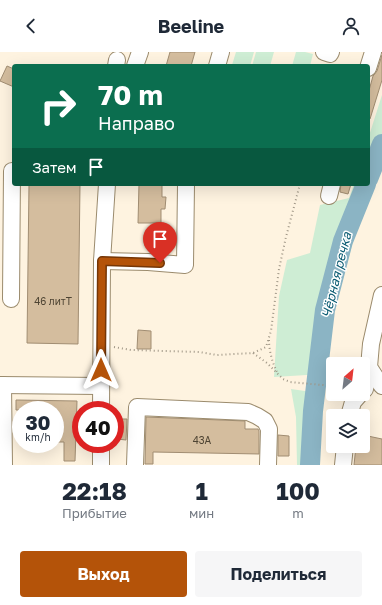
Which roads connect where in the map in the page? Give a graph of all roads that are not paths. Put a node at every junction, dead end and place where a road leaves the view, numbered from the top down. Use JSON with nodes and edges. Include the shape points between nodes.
{"nodes":[{"id":1,"x":140,"y":52,"type":"edge"},
{"id":2,"x":221,"y":52,"type":"edge"},
{"id":3,"x":324,"y":52,"type":"edge"},
{"id":4,"x":330,"y":52,"type":"edge"},
{"id":5,"x":373,"y":52,"type":"edge"},
{"id":6,"x":136,"y":64,"type":"edge"},
{"id":7,"x":218,"y":64,"type":"edge"},
{"id":8,"x":369,"y":64,"type":"edge"},
{"id":9,"x":12,"y":171,"type":"edge"},
{"id":10,"x":107,"y":186,"type":"edge"},
{"id":11,"x":186,"y":186,"type":"edge"},
{"id":12,"x":102,"y":261,"type":"junction"},
{"id":13,"x":382,"y":295,"type":"edge"},
{"id":14,"x":11,"y":299,"type":"dead end"},
{"id":15,"x":2,"y":385,"type":"edge"},
{"id":16,"x":372,"y":385,"type":"edge"},
{"id":17,"x":101,"y":386,"type":"junction"},
{"id":18,"x":101,"y":401,"type":"edge"},
{"id":19,"x":351,"y":409,"type":"edge"},
{"id":20,"x":101,"y":453,"type":"edge"},
{"id":21,"x":344,"y":453,"type":"edge"},
{"id":22,"x":4,"y":465,"type":"edge"},
{"id":23,"x":101,"y":465,"type":"edge"},
{"id":24,"x":135,"y":465,"type":"edge"},
{"id":25,"x":268,"y":465,"type":"edge"},
{"id":26,"x":343,"y":465,"type":"edge"}],
"edges":[{"from":1,"to":6,"type":"street"},
{"from":2,"to":7,"type":"street"},
{"from":3,"to":4,"type":"street"},
{"from":5,"to":8,"type":"street"},
{"from":9,"to":14,"type":"street"},
{"from":10,"to":12,"type":"street"},
{"from":11,"to":12,"type":"street","via":[[184,265]]},
{"from":12,"to":17,"type":"street"},
{"from":13,"to":16,"type":"street","via":[[372,344]]},
{"from":15,"to":17,"type":"street"},
{"from":15,"to":22,"type":"street"},
{"from":16,"to":19,"type":"street","via":[[353,402]]},
{"from":17,"to":18,"type":"street"},
{"from":20,"to":23,"type":"street"},
{"from":21,"to":26,"type":"street"},
{"from":24,"to":25,"type":"street","via":[[137,407],[248,412],[265,421],[269,429]]}]}
